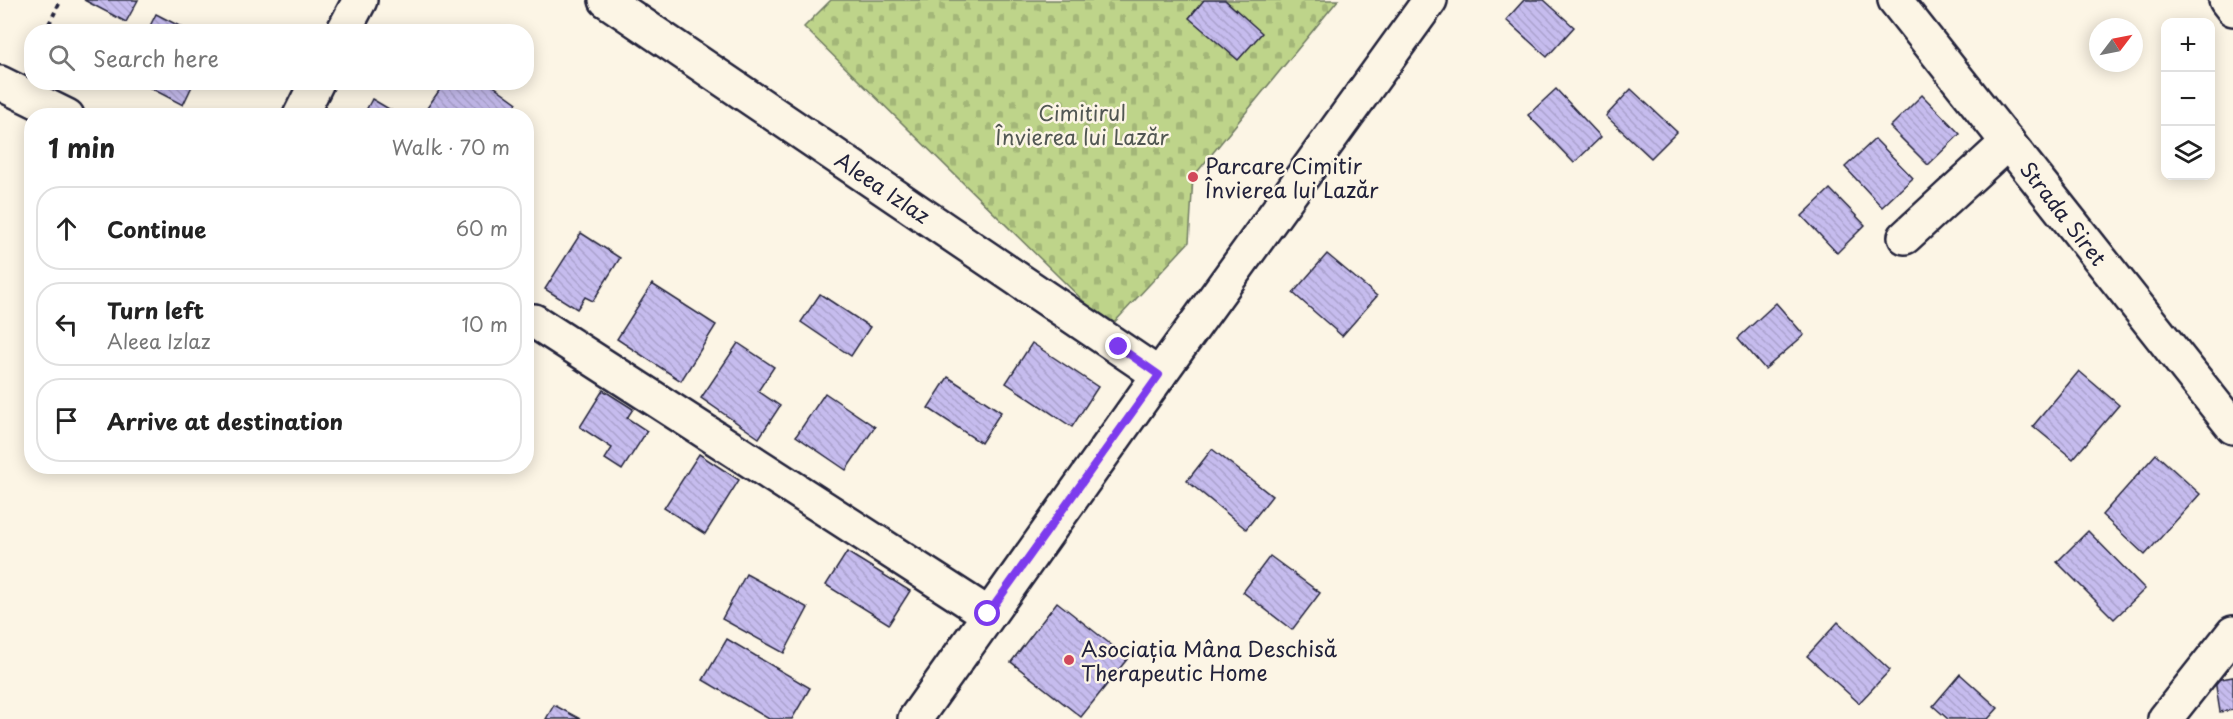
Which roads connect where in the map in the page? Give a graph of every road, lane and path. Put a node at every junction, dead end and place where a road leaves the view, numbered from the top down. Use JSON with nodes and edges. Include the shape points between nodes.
{"nodes":[{"id":1,"x":61,"y":0,"type":"edge"},
{"id":2,"x":360,"y":0,"type":"edge"},
{"id":3,"x":606,"y":0,"type":"edge"},
{"id":4,"x":1430,"y":0,"type":"edge"},
{"id":5,"x":1895,"y":0,"type":"edge"},
{"id":6,"x":2226,"y":0,"type":"edge"},
{"id":7,"x":2233,"y":9,"type":"edge"},
{"id":8,"x":49,"y":24,"type":"edge"},
{"id":9,"x":348,"y":24,"type":"edge"},
{"id":10,"x":0,"y":83,"type":"edge"},
{"id":11,"x":313,"y":90,"type":"edge"},
{"id":12,"x":51,"y":108,"type":"edge"},
{"id":13,"x":304,"y":108,"type":"edge"},
{"id":14,"x":2008,"y":142,"type":"junction"},
{"id":15,"x":1905,"y":237,"type":"dead end"},
{"id":16,"x":534,"y":321,"type":"dead end"},
{"id":17,"x":1159,"y":375,"type":"junction"},
{"id":18,"x":2233,"y":427,"type":"edge"},
{"id":19,"x":988,"y":614,"type":"junction"},
{"id":20,"x":2233,"y":633,"type":"edge"},
{"id":21,"x":915,"y":719,"type":"edge"},
{"id":22,"x":2165,"y":719,"type":"edge"}],
"edges":[{"from":1,"to":8,"type":"path"},
{"from":2,"to":9,"type":"street"},
{"from":3,"to":17,"type":"street","name":"Aleea Izlaz"},
{"from":4,"to":17,"type":"street"},
{"from":5,"to":14,"type":"street","name":"Strada Siret"},
{"from":6,"to":7,"type":"street"},
{"from":10,"to":12,"type":"street"},
{"from":11,"to":13,"type":"street"},
{"from":14,"to":15,"type":"street"},
{"from":14,"to":18,"type":"street","name":"Strada Siret"},
{"from":16,"to":19,"type":"street"},
{"from":17,"to":19,"type":"street"},
{"from":19,"to":21,"type":"street"},
{"from":20,"to":22,"type":"street"}]}
